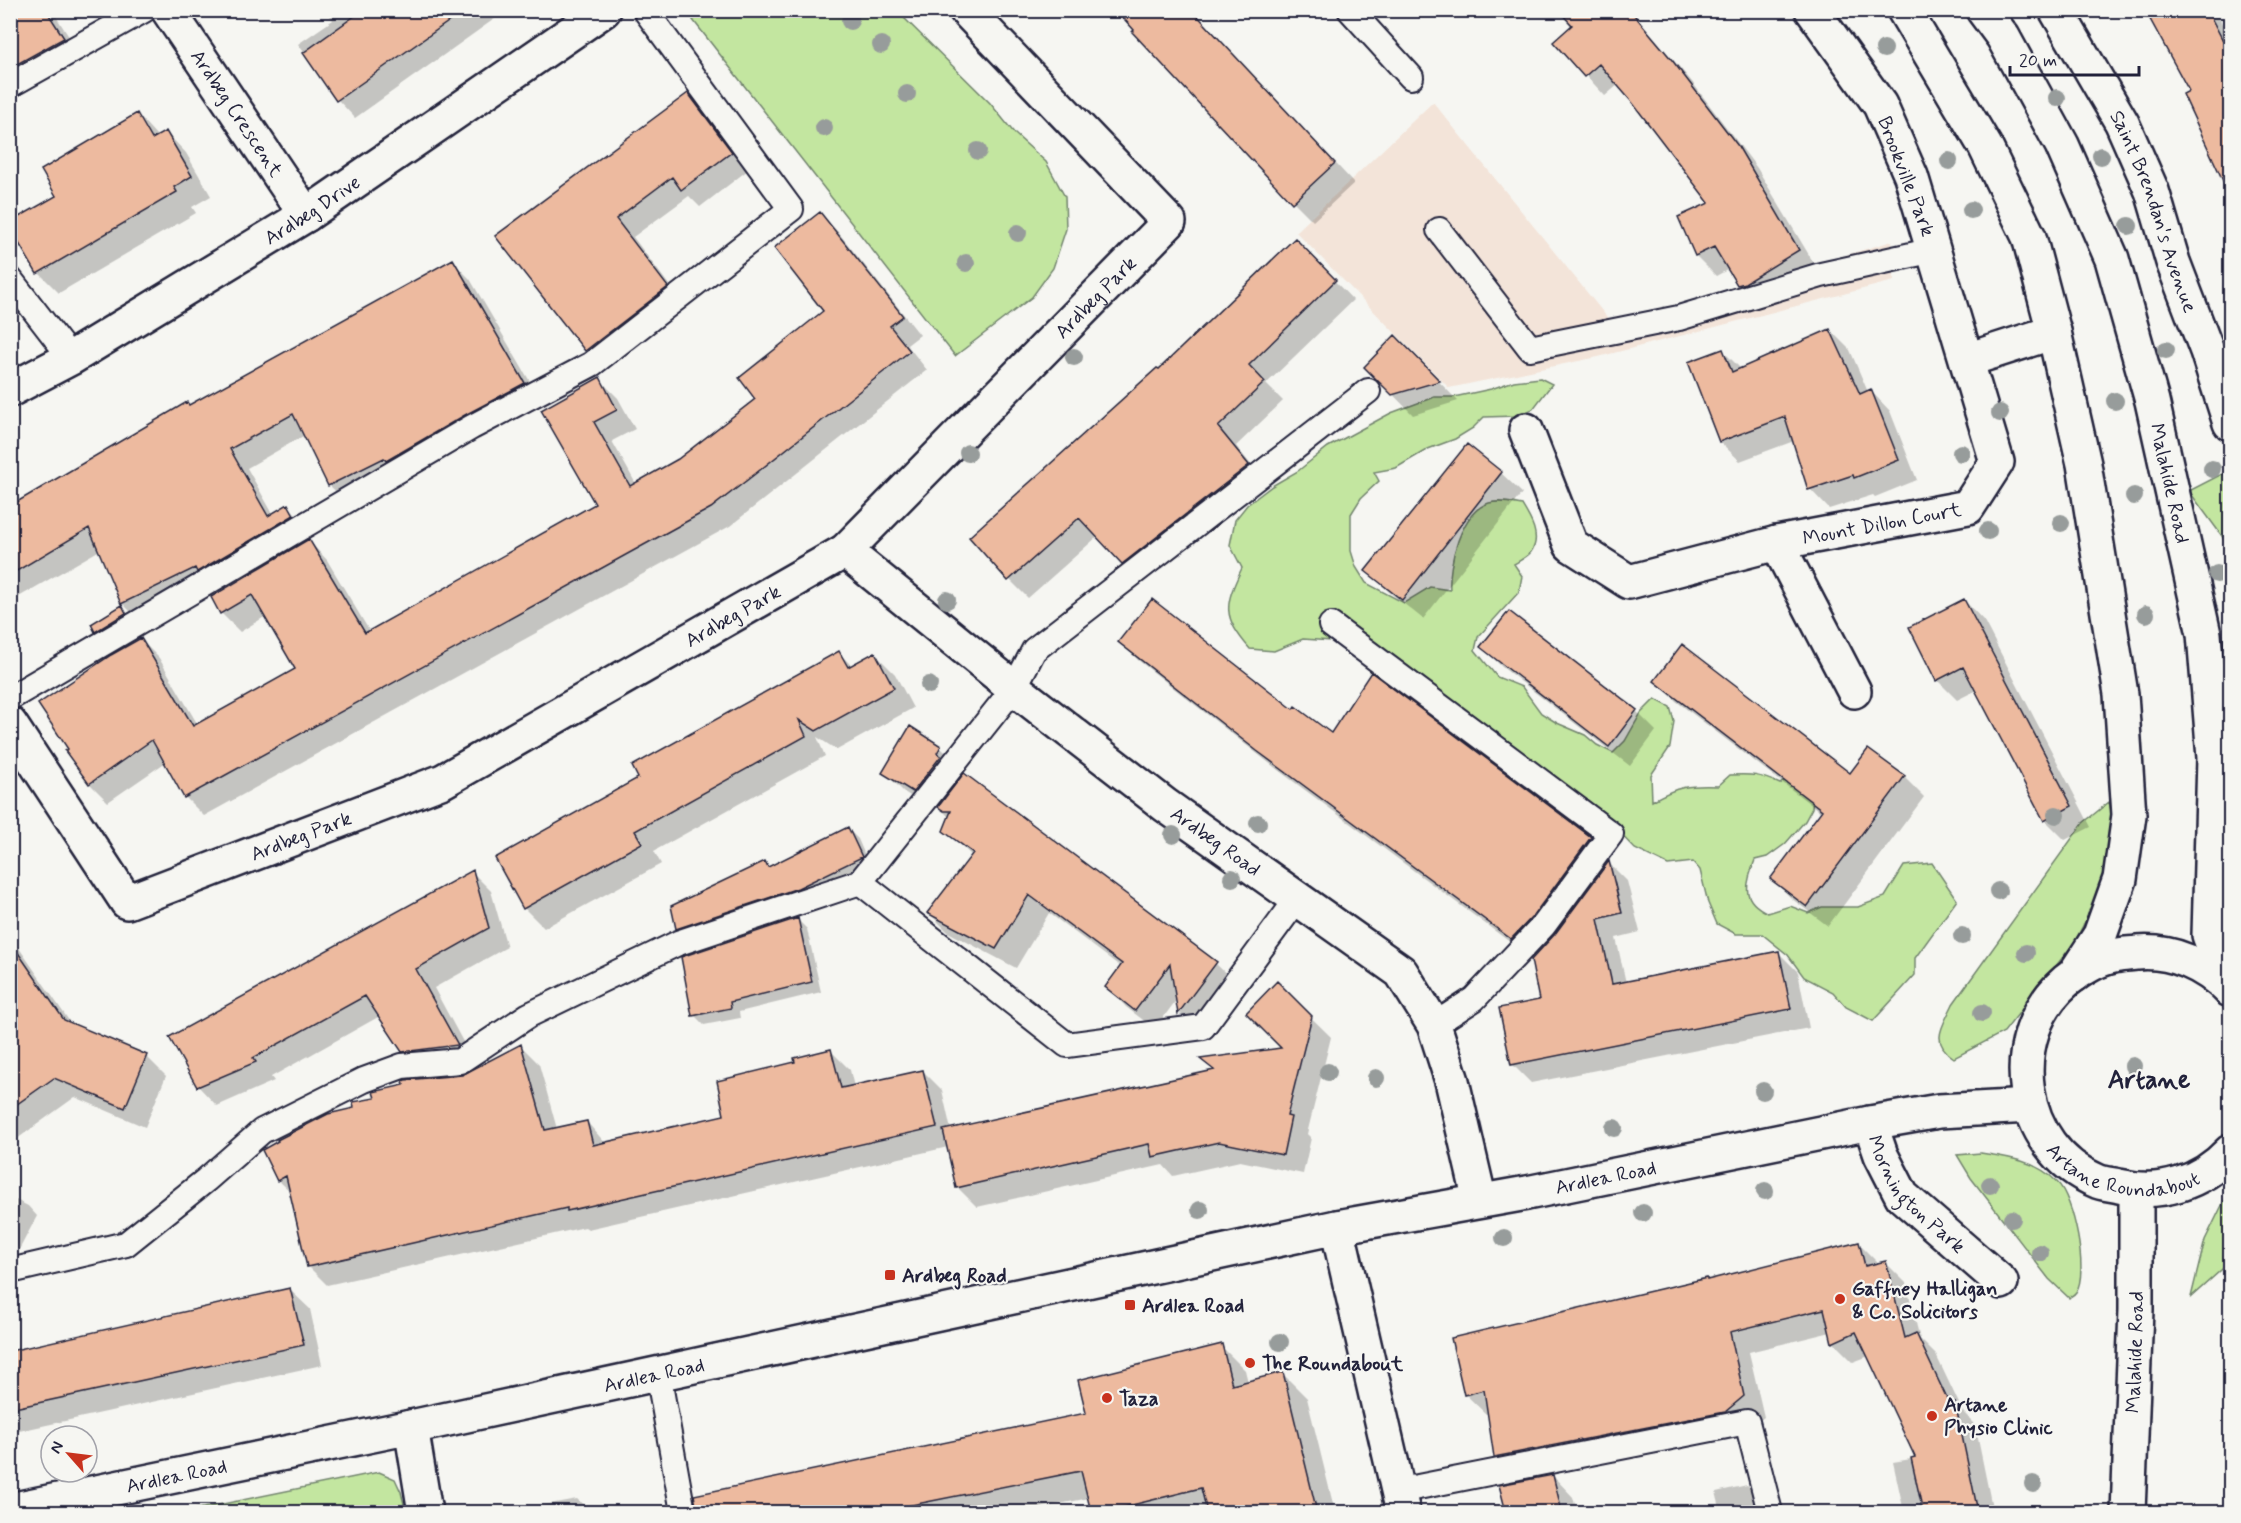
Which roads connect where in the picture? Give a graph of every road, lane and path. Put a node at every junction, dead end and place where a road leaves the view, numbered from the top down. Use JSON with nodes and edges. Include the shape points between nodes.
{"nodes":[{"id":1,"x":144,"y":10,"type":"edge"},
{"id":2,"x":168,"y":10,"type":"edge"},
{"id":3,"x":645,"y":10,"type":"edge"},
{"id":4,"x":966,"y":10,"type":"edge"},
{"id":5,"x":1350,"y":10,"type":"edge"},
{"id":6,"x":1812,"y":10,"type":"edge"},
{"id":7,"x":1904,"y":10,"type":"edge"},
{"id":8,"x":1983,"y":10,"type":"edge"},
{"id":9,"x":2056,"y":10,"type":"edge"},
{"id":10,"x":602,"y":11,"type":"edge"},
{"id":11,"x":1411,"y":77,"type":"dead end"},
{"id":12,"x":10,"y":85,"type":"edge"},
{"id":13,"x":306,"y":215,"type":"junction"},
{"id":14,"x":1439,"y":230,"type":"dead end"},
{"id":15,"x":1934,"y":250,"type":"junction"},
{"id":16,"x":10,"y":279,"type":"edge"},
{"id":17,"x":2055,"y":332,"type":"junction"},
{"id":18,"x":2219,"y":347,"type":"edge"},
{"id":19,"x":71,"y":358,"type":"junction"},
{"id":20,"x":1967,"y":360,"type":"junction"},
{"id":21,"x":10,"y":390,"type":"edge"},
{"id":22,"x":1368,"y":391,"type":"dead end"},
{"id":23,"x":2230,"y":423,"type":"edge"},
{"id":24,"x":1526,"y":430,"type":"dead end"},
{"id":25,"x":1997,"y":462,"type":"joint"},
{"id":26,"x":1777,"y":543,"type":"junction"},
{"id":27,"x":845,"y":551,"type":"junction"},
{"id":28,"x":1331,"y":625,"type":"dead end"},
{"id":29,"x":1014,"y":688,"type":"junction"},
{"id":30,"x":1854,"y":692,"type":"dead end"},
{"id":31,"x":10,"y":698,"type":"edge"},
{"id":32,"x":10,"y":724,"type":"edge"},
{"id":33,"x":860,"y":882,"type":"junction"},
{"id":34,"x":1298,"y":898,"type":"junction"},
{"id":35,"x":2074,"y":975,"type":"junction"},
{"id":36,"x":2230,"y":989,"type":"edge"},
{"id":37,"x":1434,"y":1024,"type":"junction"},
{"id":38,"x":2030,"y":1106,"type":"junction"},
{"id":39,"x":1870,"y":1123,"type":"junction"},
{"id":40,"x":2230,"y":1152,"type":"edge"},
{"id":41,"x":2136,"y":1190,"type":"junction"},
{"id":42,"x":1480,"y":1201,"type":"junction"},
{"id":43,"x":1337,"y":1227,"type":"junction"},
{"id":44,"x":10,"y":1271,"type":"edge"},
{"id":45,"x":2001,"y":1282,"type":"dead end"},
{"id":46,"x":658,"y":1373,"type":"junction"},
{"id":47,"x":411,"y":1427,"type":"junction"},
{"id":48,"x":1401,"y":1502,"type":"edge"},
{"id":49,"x":10,"y":1510,"type":"edge"},
{"id":50,"x":425,"y":1512,"type":"edge"},
{"id":51,"x":683,"y":1512,"type":"edge"},
{"id":52,"x":1770,"y":1512,"type":"edge"},
{"id":53,"x":2128,"y":1512,"type":"edge"}],
"edges":[{"from":1,"to":12,"type":"lane"},
{"from":2,"to":13,"type":"street","name":"Ardbeg Crescent"},
{"from":3,"to":31,"type":"lane","via":[[791,208],[592,364],[472,427]]},
{"from":4,"to":27,"type":"street","name":"Ardbeg Park","via":[[1169,222]]},
{"from":5,"to":11,"type":"lane"},
{"from":6,"to":15,"type":"street","name":"Brookville Park","via":[[1880,105],[1911,176]]},
{"from":7,"to":17,"type":"street","via":[[1985,146],[2029,237]]},
{"from":8,"to":36,"type":"street","name":"Malahide Road","via":[[2003,37],[2062,145],[2112,259],[2152,401],[2204,634],[2214,758],[2209,935]]},
{"from":9,"to":18,"type":"street","name":"Saint Brendan's Avenue","via":[[2126,132],[2152,191],[2173,262]]},
{"from":10,"to":13,"type":"street","name":"Ardbeg Drive"},
{"from":13,"to":19,"type":"street","name":"Ardbeg Drive"},
{"from":14,"to":15,"type":"lane","via":[[1530,348],[1679,318],[1821,275]]},
{"from":15,"to":20,"type":"street","name":"Brookville Park"},
{"from":16,"to":19,"type":"lane"},
{"from":17,"to":20,"type":"street"},
{"from":17,"to":35,"type":"street","via":[[2084,464],[2121,694],[2129,797],[2120,879],[2100,935]]},
{"from":18,"to":23,"type":"street","name":"Saint Brendan's Avenue"},
{"from":19,"to":21,"type":"street","name":"Ardbeg Drive"},
{"from":20,"to":25,"type":"street","name":"Brookville Park"},
{"from":22,"to":29,"type":"lane","via":[[1034,650]]},
{"from":24,"to":26,"type":"street","name":"Mount Dillon Court","via":[[1571,545],[1629,582]]},
{"from":25,"to":26,"type":"street","name":"Mount Dillon Court","via":[[1968,507]]},
{"from":26,"to":30,"type":"street","name":"Mount Dillon Court"},
{"from":27,"to":29,"type":"street","name":"Ardbeg Road"},
{"from":27,"to":32,"type":"street","name":"Ardbeg Park","via":[[443,781],[127,902]]},
{"from":28,"to":37,"type":"lane","via":[[1611,834],[1544,925],[1474,999]]},
{"from":29,"to":33,"type":"lane"},
{"from":29,"to":34,"type":"street","name":"Ardbeg Road","via":[[1166,805]]},
{"from":33,"to":34,"type":"lane","via":[[1067,1045],[1203,1027]]},
{"from":33,"to":44,"type":"lane","via":[[678,943],[529,1015],[460,1061],[402,1066],[364,1080],[262,1131],[126,1244]]},
{"from":34,"to":37,"type":"street","name":"Ardbeg Road","via":[[1401,972]]},
{"from":35,"to":36,"type":"street","name":"Artane Roundabout","via":[[2114,956],[2150,952],[2192,962]]},
{"from":35,"to":38,"type":"street","name":"Artane Roundabout","via":[[2040,1011],[2030,1037],[2025,1065]]},
{"from":37,"to":42,"type":"street","name":"Ardbeg Road","via":[[1452,1081]]},
{"from":38,"to":39,"type":"street","name":"Ardlea Road","via":[[1939,1111]]},
{"from":38,"to":41,"type":"street","name":"Artane Roundabout","via":[[2052,1148],[2073,1167],[2097,1181]]},
{"from":39,"to":42,"type":"street","name":"Ardlea Road"},
{"from":39,"to":45,"type":"street","name":"Mornington Park","via":[[1902,1196]]},
{"from":40,"to":41,"type":"street","name":"Artane Roundabout","via":[[2207,1172],[2182,1184]]},
{"from":41,"to":53,"type":"street","name":"Malahide Road"},
{"from":42,"to":43,"type":"street","name":"Ardlea Road"},
{"from":43,"to":46,"type":"street","name":"Ardlea Road"},
{"from":43,"to":48,"type":"street"},
{"from":46,"to":47,"type":"street","name":"Ardlea Road"},
{"from":46,"to":51,"type":"lane"},
{"from":47,"to":49,"type":"street","name":"Ardlea Road"},
{"from":47,"to":50,"type":"street"},
{"from":48,"to":52,"type":"lane","via":[[1747,1422]]}]}
